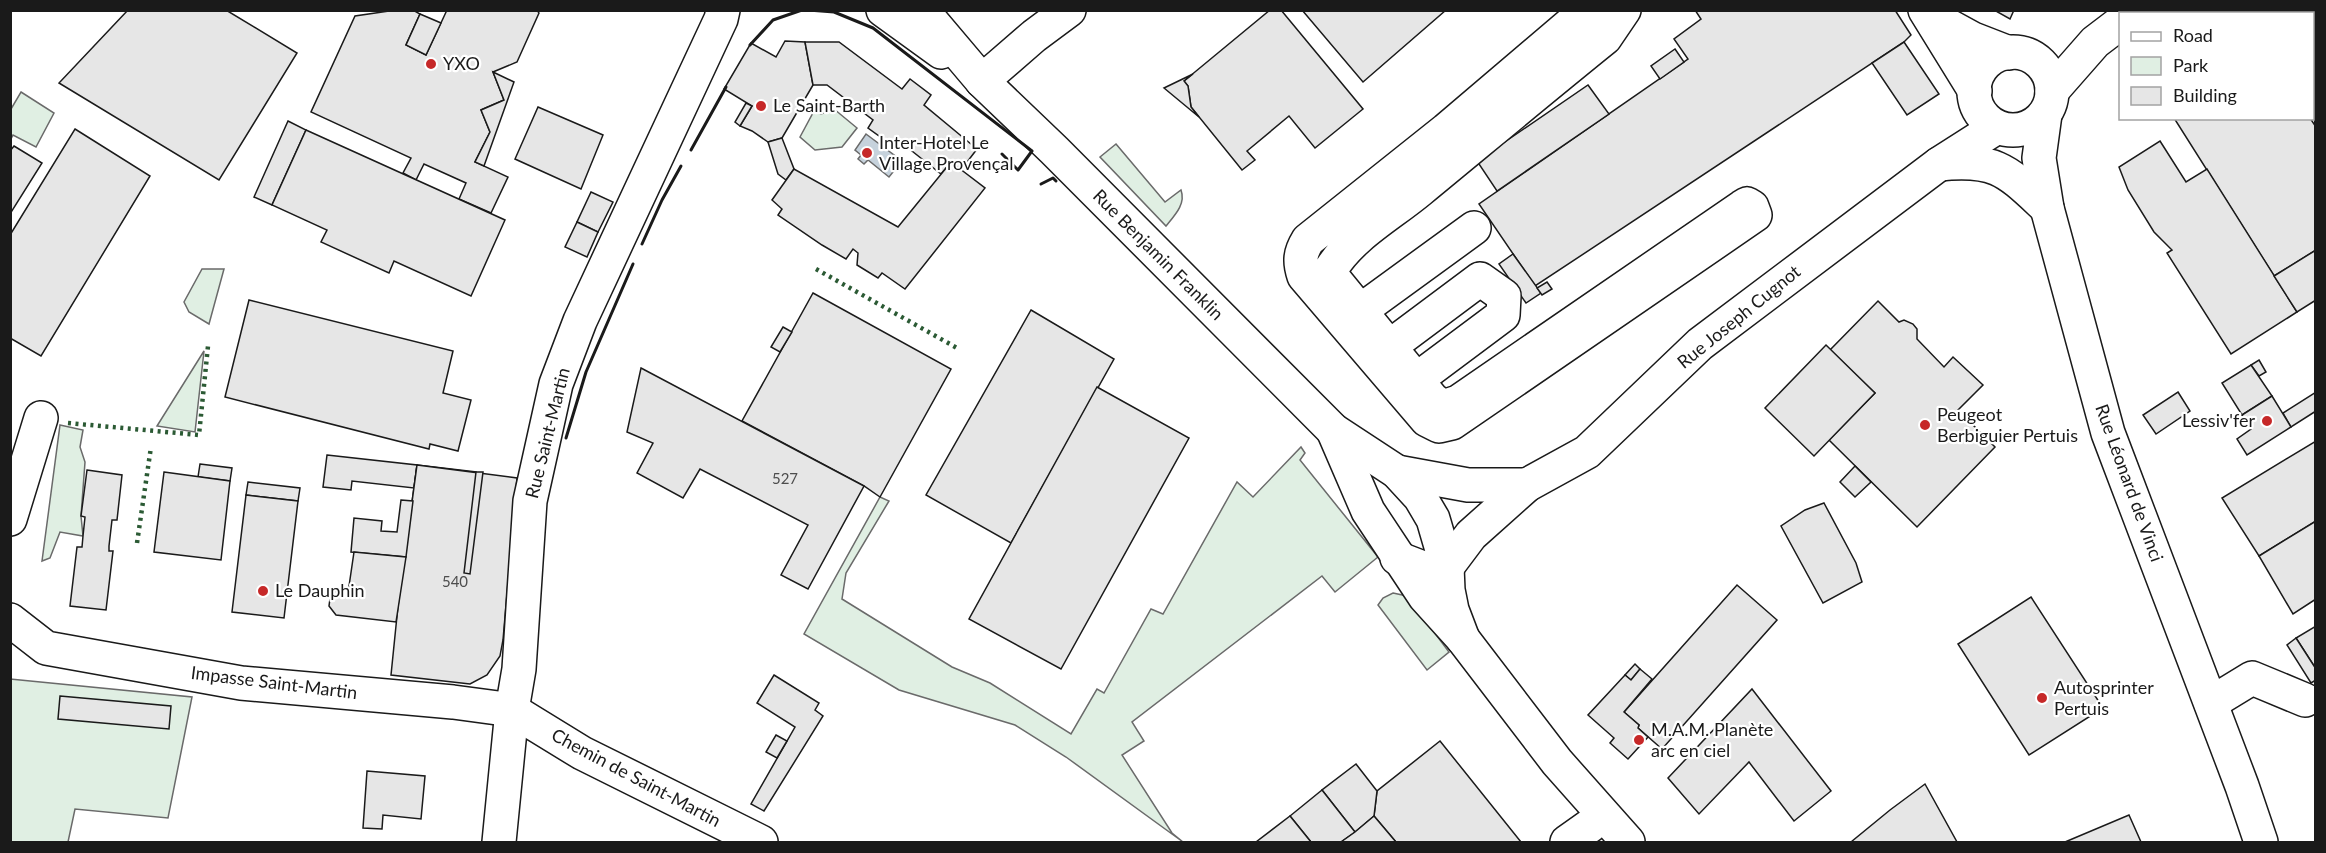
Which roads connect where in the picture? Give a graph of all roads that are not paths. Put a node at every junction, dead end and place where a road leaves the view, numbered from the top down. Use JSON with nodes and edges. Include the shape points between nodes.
{"nodes":[{"id":1,"x":883,"y":10,"type":"edge"},
{"id":2,"x":922,"y":10,"type":"edge"},
{"id":3,"x":1069,"y":10,"type":"edge"},
{"id":4,"x":1587,"y":10,"type":"edge"},
{"id":5,"x":1624,"y":10,"type":"edge"},
{"id":6,"x":1926,"y":12,"type":"edge"},
{"id":7,"x":726,"y":13,"type":"edge"},
{"id":8,"x":2108,"y":32,"type":"edge"},
{"id":9,"x":2022,"y":56,"type":"junction"},
{"id":10,"x":982,"y":81,"type":"junction"},
{"id":11,"x":2048,"y":102,"type":"junction"},
{"id":12,"x":1988,"y":114,"type":"junction"},
{"id":13,"x":1947,"y":158,"type":"junction"},
{"id":14,"x":2047,"y":208,"type":"junction"},
{"id":15,"x":1474,"y":228,"type":"dead end"},
{"id":16,"x":1360,"y":312,"type":"junction"},
{"id":17,"x":1389,"y":347,"type":"junction"},
{"id":18,"x":1416,"y":380,"type":"junction"},
{"id":19,"x":41,"y":418,"type":"dead end"},
{"id":20,"x":1333,"y":430,"type":"junction"},
{"id":21,"x":1397,"y":472,"type":"junction"},
{"id":22,"x":1527,"y":484,"type":"junction"},
{"id":23,"x":1468,"y":485,"type":"junction"},
{"id":24,"x":1420,"y":497,"type":"junction"},
{"id":25,"x":10,"y":519,"type":"edge"},
{"id":26,"x":1381,"y":530,"type":"junction"},
{"id":27,"x":1397,"y":558,"type":"junction"},
{"id":28,"x":1448,"y":567,"type":"junction"},
{"id":29,"x":10,"y":620,"type":"edge"},
{"id":30,"x":1463,"y":639,"type":"junction"},
{"id":31,"x":2305,"y":700,"type":"dead end"},
{"id":32,"x":2211,"y":703,"type":"junction"},
{"id":33,"x":512,"y":710,"type":"junction"},
{"id":34,"x":1557,"y":762,"type":"junction"},
{"id":35,"x":1586,"y":837,"type":"edge"},
{"id":36,"x":500,"y":843,"type":"edge"},
{"id":37,"x":760,"y":843,"type":"edge"},
{"id":38,"x":1628,"y":843,"type":"edge"},
{"id":39,"x":2261,"y":843,"type":"edge"}],
"edges":[{"from":1,"to":10,"type":"street","name":"Rue Benjamin Franklin"},
{"from":2,"to":10,"type":"street","name":"Rue Benjamin Franklin"},
{"from":3,"to":10,"type":"street"},
{"from":4,"to":18,"type":"street","via":[[1308,240],[1299,263],[1304,276],[1427,420],[1439,426],[1452,423],[1755,215],[1752,207],[1742,207],[1458,402],[1443,407]]},
{"from":5,"to":16,"type":"street","via":[[1605,38],[1339,256],[1331,269],[1334,279]]},
{"from":6,"to":9,"type":"street","via":[[1973,39]]},
{"from":6,"to":12,"type":"street"},
{"from":7,"to":33,"type":"street","name":"Rue Saint-Martin","via":[[580,321],[556,384],[530,501],[519,669]]},
{"from":8,"to":9,"type":"street"},
{"from":8,"to":11,"type":"street"},
{"from":9,"to":11,"type":"street","via":[[2044,68],[2050,79]]},
{"from":9,"to":12,"type":"street","via":[[1988,61],[1976,80]]},
{"from":10,"to":20,"type":"street","name":"Rue Benjamin Franklin"},
{"from":11,"to":12,"type":"street","via":[[2033,125],[2018,130]]},
{"from":11,"to":14,"type":"street","name":"Rue Léonard de Vinci","via":[[2039,158]]},
{"from":12,"to":13,"type":"street","name":"Rue Joseph Cugnot"},
{"from":12,"to":14,"type":"street","via":[[2021,157]]},
{"from":13,"to":14,"type":"street","via":[[1996,167],[2012,176]]},
{"from":13,"to":22,"type":"street","name":"Rue Joseph Cugnot","via":[[1700,344],[1587,452]]},
{"from":14,"to":32,"type":"street","name":"Rue Léonard de Vinci","via":[[2108,433]]},
{"from":15,"to":16,"type":"street"},
{"from":16,"to":17,"type":"street"},
{"from":17,"to":18,"type":"street"},
{"from":17,"to":18,"type":"street","via":[[1480,279],[1504,296],[1503,315]]},
{"from":19,"to":25,"type":"street"},
{"from":20,"to":21,"type":"street"},
{"from":20,"to":26,"type":"street","via":[[1368,511]]},
{"from":21,"to":23,"type":"street","name":"Rue Joseph Cugnot"},
{"from":21,"to":24,"type":"street"},
{"from":22,"to":23,"type":"street","name":"Rue Joseph Cugnot"},
{"from":22,"to":28,"type":"street","name":"Rue Joseph Cugnot","via":[[1471,536]]},
{"from":23,"to":24,"type":"street","name":"Rue Joseph Cugnot"},
{"from":24,"to":26,"type":"street"},
{"from":24,"to":28,"type":"street","via":[[1433,519]]},
{"from":26,"to":27,"type":"street"},
{"from":27,"to":28,"type":"street","via":[[1424,568]]},
{"from":27,"to":30,"type":"street"},
{"from":28,"to":30,"type":"street","via":[[1452,610]]},
{"from":29,"to":33,"type":"street","name":"Impasse Saint-Martin","via":[[46,648],[249,684]]},
{"from":30,"to":34,"type":"street"},
{"from":31,"to":32,"type":"street","via":[[2252,678]]},
{"from":32,"to":39,"type":"street","name":"Rue Léonard de Vinci"},
{"from":33,"to":36,"type":"street","name":"Rue Saint-Martin"},
{"from":33,"to":37,"type":"street","name":"Chemin de Saint-Martin","via":[[582,753]]},
{"from":34,"to":35,"type":"street"},
{"from":34,"to":38,"type":"street"}]}
